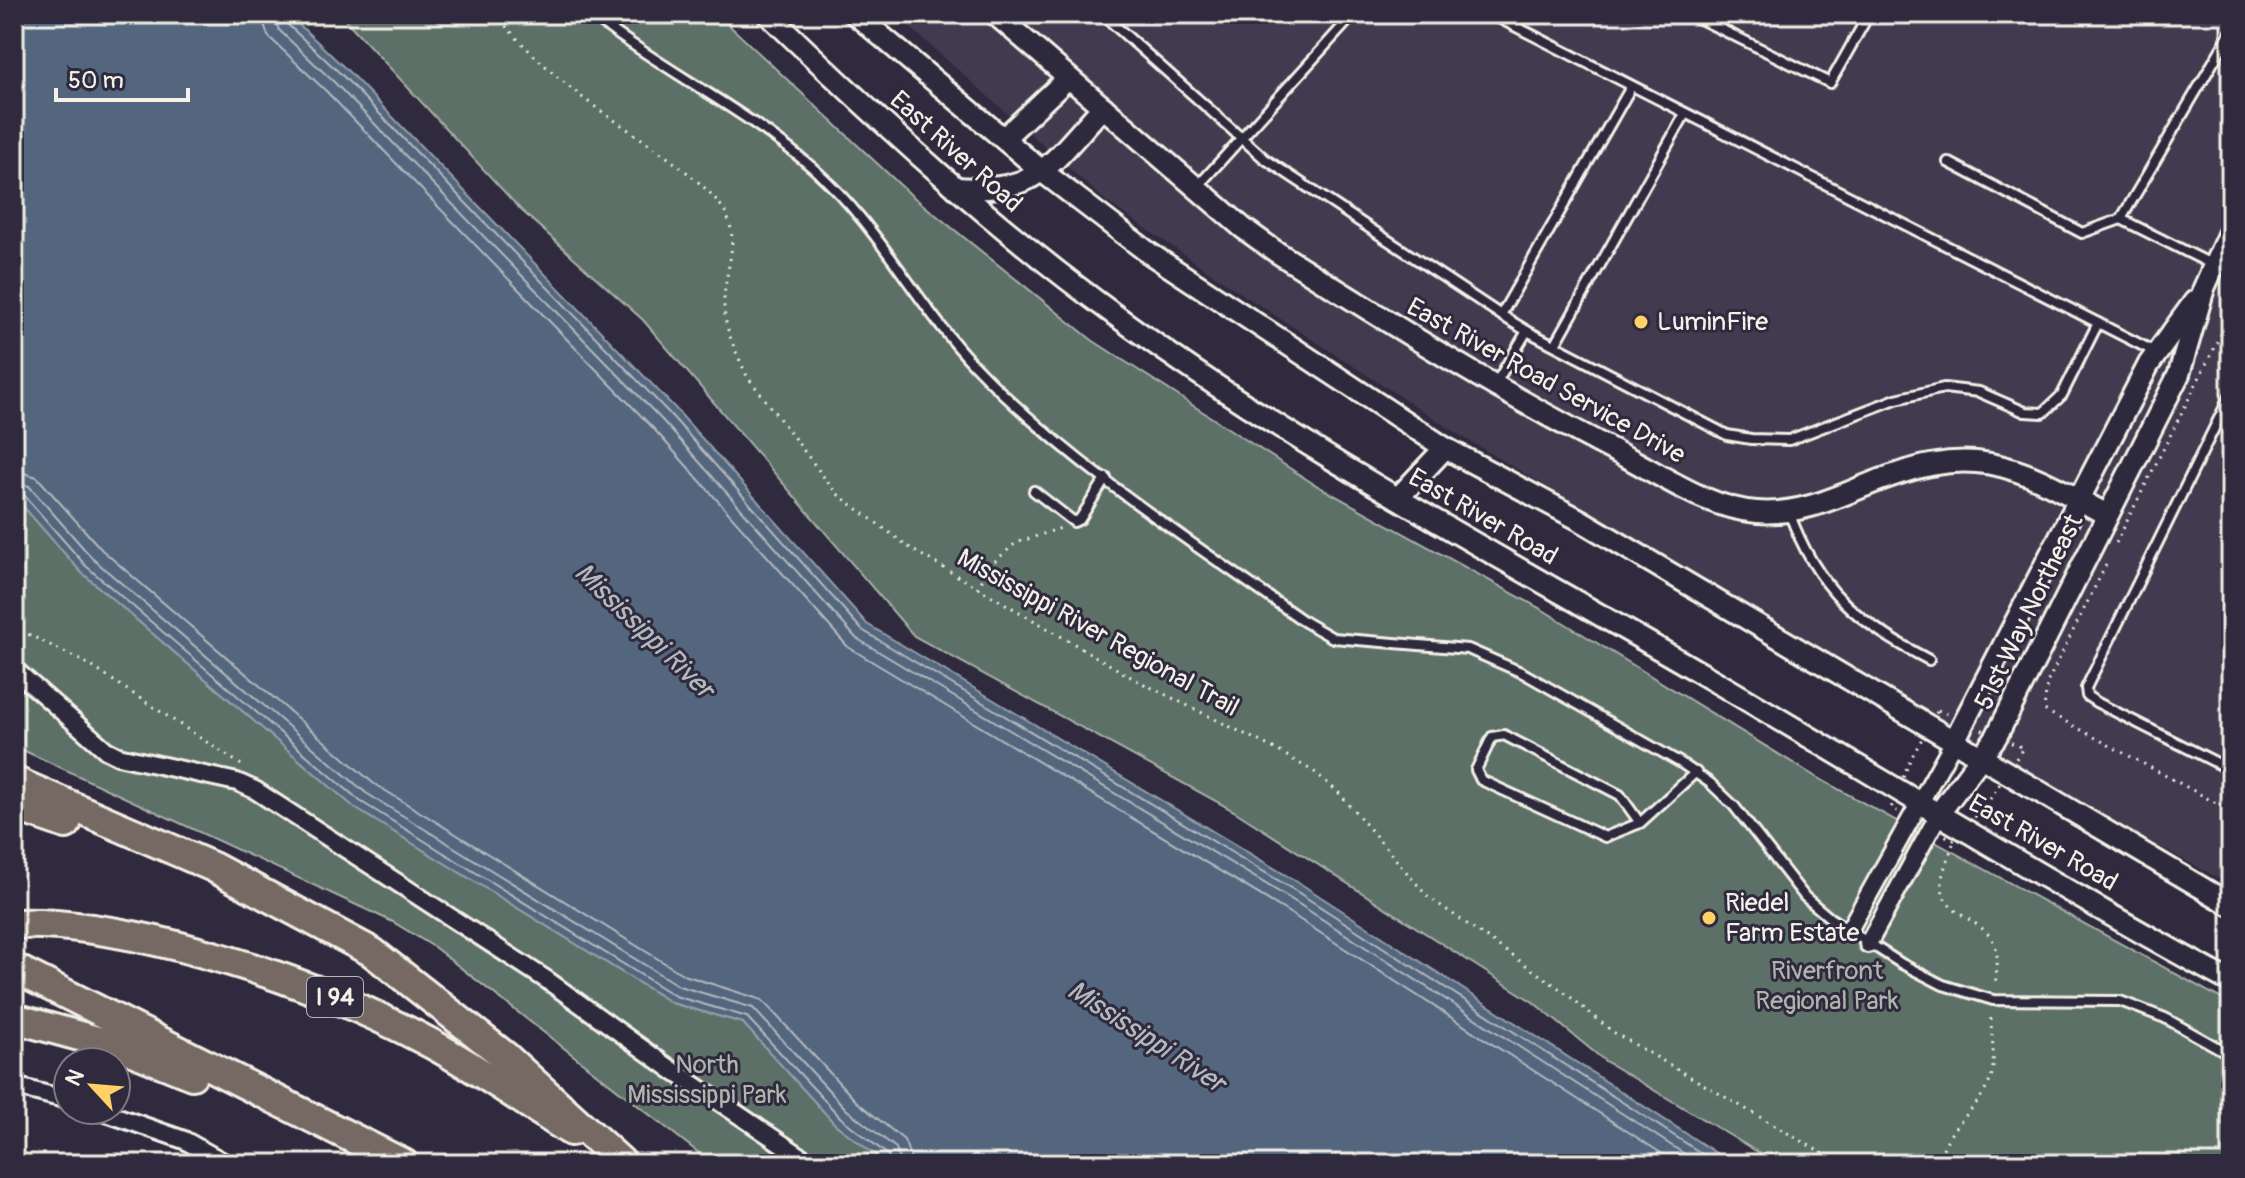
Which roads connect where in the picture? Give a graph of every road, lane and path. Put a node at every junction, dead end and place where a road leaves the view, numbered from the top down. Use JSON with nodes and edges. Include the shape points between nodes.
{"nodes":[{"id":1,"x":495,"y":14,"type":"edge"},
{"id":2,"x":590,"y":14,"type":"edge"},
{"id":3,"x":768,"y":14,"type":"edge"},
{"id":4,"x":855,"y":14,"type":"edge"},
{"id":5,"x":995,"y":14,"type":"edge"},
{"id":6,"x":1102,"y":14,"type":"edge"},
{"id":7,"x":1354,"y":14,"type":"edge"},
{"id":8,"x":1491,"y":14,"type":"edge"},
{"id":9,"x":1690,"y":14,"type":"edge"},
{"id":10,"x":1869,"y":14,"type":"edge"},
{"id":11,"x":2231,"y":32,"type":"edge"},
{"id":12,"x":1068,"y":78,"type":"junction"},
{"id":13,"x":1631,"y":87,"type":"junction"},
{"id":14,"x":1103,"y":107,"type":"junction"},
{"id":15,"x":1685,"y":114,"type":"junction"},
{"id":16,"x":1243,"y":137,"type":"junction"},
{"id":17,"x":1004,"y":138,"type":"junction"},
{"id":18,"x":1948,"y":162,"type":"dead end"},
{"id":19,"x":1043,"y":172,"type":"junction"},
{"id":20,"x":956,"y":188,"type":"junction"},
{"id":21,"x":1196,"y":188,"type":"junction"},
{"id":22,"x":2121,"y":219,"type":"junction"},
{"id":23,"x":2231,"y":228,"type":"edge"},
{"id":24,"x":2214,"y":266,"type":"junction"},
{"id":25,"x":2204,"y":288,"type":"junction"},
{"id":26,"x":1501,"y":315,"type":"junction"},
{"id":27,"x":2098,"y":323,"type":"junction"},
{"id":28,"x":1527,"y":331,"type":"junction"},
{"id":29,"x":1555,"y":345,"type":"junction"},
{"id":30,"x":2158,"y":353,"type":"junction"},
{"id":31,"x":1494,"y":388,"type":"junction"},
{"id":32,"x":2231,"y":394,"type":"edge"},
{"id":33,"x":1445,"y":448,"type":"junction"},
{"id":34,"x":1106,"y":478,"type":"junction"},
{"id":35,"x":1034,"y":491,"type":"dead end"},
{"id":36,"x":1398,"y":498,"type":"junction"},
{"id":37,"x":2078,"y":499,"type":"junction"},
{"id":38,"x":1789,"y":511,"type":"junction"},
{"id":39,"x":2107,"y":515,"type":"junction"},
{"id":40,"x":1074,"y":522,"type":"junction"},
{"id":41,"x":977,"y":588,"type":"junction"},
{"id":42,"x":1929,"y":660,"type":"dead end"},
{"id":43,"x":14,"y":669,"type":"edge"},
{"id":44,"x":1996,"y":737,"type":"junction"},
{"id":45,"x":1953,"y":743,"type":"junction"},
{"id":46,"x":1980,"y":759,"type":"junction"},
{"id":47,"x":2231,"y":770,"type":"edge"},
{"id":48,"x":1696,"y":772,"type":"junction"},
{"id":49,"x":2006,"y":775,"type":"junction"},
{"id":50,"x":14,"y":781,"type":"edge"},
{"id":51,"x":14,"y":806,"type":"edge"},
{"id":52,"x":1915,"y":809,"type":"junction"},
{"id":53,"x":1935,"y":821,"type":"junction"},
{"id":54,"x":1640,"y":823,"type":"junction"},
{"id":55,"x":1965,"y":827,"type":"junction"},
{"id":56,"x":2231,"y":905,"type":"edge"},
{"id":57,"x":14,"y":924,"type":"edge"},
{"id":58,"x":1849,"y":930,"type":"junction"},
{"id":59,"x":1868,"y":944,"type":"junction"},
{"id":60,"x":14,"y":968,"type":"edge"},
{"id":61,"x":2231,"y":982,"type":"edge"},
{"id":62,"x":426,"y":995,"type":"junction"},
{"id":63,"x":14,"y":1018,"type":"edge"},
{"id":64,"x":2231,"y":1055,"type":"edge"},
{"id":65,"x":14,"y":1086,"type":"edge"},
{"id":66,"x":52,"y":1096,"type":"edge"},
{"id":67,"x":132,"y":1122,"type":"edge"},
{"id":68,"x":622,"y":1163,"type":"edge"},
{"id":69,"x":227,"y":1164,"type":"edge"},
{"id":70,"x":401,"y":1164,"type":"edge"},
{"id":71,"x":812,"y":1164,"type":"edge"},
{"id":72,"x":1841,"y":1164,"type":"edge"}],
"edges":[{"from":1,"to":41,"type":"path","name":"Mississippi River Regional Trail","via":[[577,93],[704,189],[724,211],[732,246],[724,306],[747,376],[836,493],[913,550]]},
{"from":2,"to":34,"type":"lane","via":[[629,45],[745,114],[816,172],[892,254],[975,366],[1033,421]]},
{"from":3,"to":20,"type":"street","name":"East River Road","via":[[891,134]]},
{"from":4,"to":17,"type":"street","name":"East River Road"},
{"from":5,"to":12,"type":"street","name":"East River Road Service Drive"},
{"from":6,"to":16,"type":"lane"},
{"from":7,"to":16,"type":"lane"},
{"from":8,"to":13,"type":"lane"},
{"from":9,"to":10,"type":"lane","via":[[1830,83]]},
{"from":11,"to":22,"type":"lane"},
{"from":12,"to":14,"type":"street","name":"East River Road Service Drive"},
{"from":12,"to":17,"type":"street"},
{"from":13,"to":15,"type":"lane"},
{"from":13,"to":26,"type":"lane"},
{"from":14,"to":19,"type":"street"},
{"from":14,"to":21,"type":"street","name":"East River Road Service Drive"},
{"from":15,"to":27,"type":"lane"},
{"from":15,"to":29,"type":"lane"},
{"from":16,"to":21,"type":"lane"},
{"from":16,"to":26,"type":"lane","via":[[1265,159]]},
{"from":17,"to":19,"type":"street","name":"East River Road"},
{"from":18,"to":22,"type":"lane","via":[[2082,233]]},
{"from":19,"to":20,"type":"street","via":[[1023,184],[992,191]]},
{"from":19,"to":33,"type":"street","name":"East River Road","via":[[1149,253]]},
{"from":20,"to":36,"type":"street","name":"East River Road","via":[[1013,239],[1117,317]]},
{"from":21,"to":31,"type":"street","name":"East River Road Service Drive","via":[[1275,251]]},
{"from":22,"to":24,"type":"lane"},
{"from":23,"to":24,"type":"street","name":"51st Way Northeast"},
{"from":24,"to":25,"type":"street","name":"51st Way Northeast"},
{"from":25,"to":30,"type":"street","name":"51st Way Northeast"},
{"from":25,"to":39,"type":"street","name":"51st Way Northeast","via":[[2179,374]]},
{"from":26,"to":28,"type":"lane"},
{"from":27,"to":29,"type":"lane","via":[[2062,395],[2043,413],[2025,412],[1979,392],[1944,388],[1896,399],[1789,440],[1727,435]]},
{"from":27,"to":30,"type":"lane"},
{"from":28,"to":29,"type":"lane"},
{"from":28,"to":31,"type":"lane"},
{"from":30,"to":37,"type":"street","name":"51st Way Northeast"},
{"from":31,"to":38,"type":"street","name":"East River Road Service Drive","via":[[1716,502],[1758,512]]},
{"from":32,"to":47,"type":"lane","via":[[2086,688],[2096,702]]},
{"from":33,"to":36,"type":"street"},
{"from":33,"to":45,"type":"street","name":"East River Road","via":[[1580,520]]},
{"from":34,"to":40,"type":"lane"},
{"from":34,"to":48,"type":"lane","via":[[1333,638],[1468,649],[1523,673]]},
{"from":35,"to":40,"type":"lane"},
{"from":36,"to":52,"type":"street","name":"East River Road"},
{"from":37,"to":38,"type":"street","name":"East River Road Service Drive","via":[[2022,472],[1969,460],[1908,468]]},
{"from":37,"to":39,"type":"street","name":"East River Road Service Drive"},
{"from":37,"to":45,"type":"street","name":"51st Way Northeast"},
{"from":38,"to":42,"type":"lane","via":[[1803,550],[1830,591],[1863,620]]},
{"from":39,"to":44,"type":"street","name":"51st Way Northeast"},
{"from":40,"to":41,"type":"path","via":[[1016,543],[994,562]]},
{"from":41,"to":72,"type":"path","name":"Mississippi River Regional Trail","via":[[1136,680],[1316,773],[1427,896],[1613,1032]]},
{"from":43,"to":71,"type":"street","via":[[118,756],[255,790],[547,980]]},
{"from":44,"to":46,"type":"street","name":"51st Way Northeast"},
{"from":44,"to":49,"type":"path","via":[[2023,748]]},
{"from":45,"to":46,"type":"street","name":"East River Road"},
{"from":45,"to":52,"type":"street","name":"51st Way Northeast"},
{"from":46,"to":49,"type":"street","name":"East River Road"},
{"from":46,"to":53,"type":"street","name":"51st Way Northeast"},
{"from":48,"to":54,"type":"lane"},
{"from":48,"to":58,"type":"lane","via":[[1734,806],[1805,897]]},
{"from":49,"to":55,"type":"path"},
{"from":49,"to":56,"type":"street","name":"East River Road"},
{"from":50,"to":62,"type":"highway","via":[[272,897],[372,952]]},
{"from":51,"to":62,"type":"highway","via":[[223,881]]},
{"from":52,"to":53,"type":"street","name":"East River Road"},
{"from":52,"to":53,"type":"path"},
{"from":52,"to":58,"type":"street","name":"51st Way Northeast"},
{"from":53,"to":55,"type":"street","name":"East River Road"},
{"from":53,"to":55,"type":"path","via":[[1954,840]]},
{"from":53,"to":59,"type":"street","name":"51st Way Northeast"},
{"from":54,"to":54,"type":"lane","via":[[1620,795],[1504,735],[1492,737],[1480,757],[1476,770],[1481,780],[1605,837]]},
{"from":55,"to":61,"type":"street","name":"East River Road"},
{"from":57,"to":68,"type":"highway","number":"I 94","via":[[138,937],[223,956],[314,989],[434,1045]]},
{"from":58,"to":59,"type":"lane"},
{"from":59,"to":64,"type":"lane","via":[[1975,997],[2095,998],[2142,1007]]},
{"from":60,"to":70,"type":"highway"},
{"from":62,"to":68,"type":"highway","via":[[544,1089]]},
{"from":63,"to":70,"type":"highway","via":[[161,1062]]},
{"from":65,"to":66,"type":"street"},
{"from":67,"to":69,"type":"street","via":[[184,1140]]}]}
